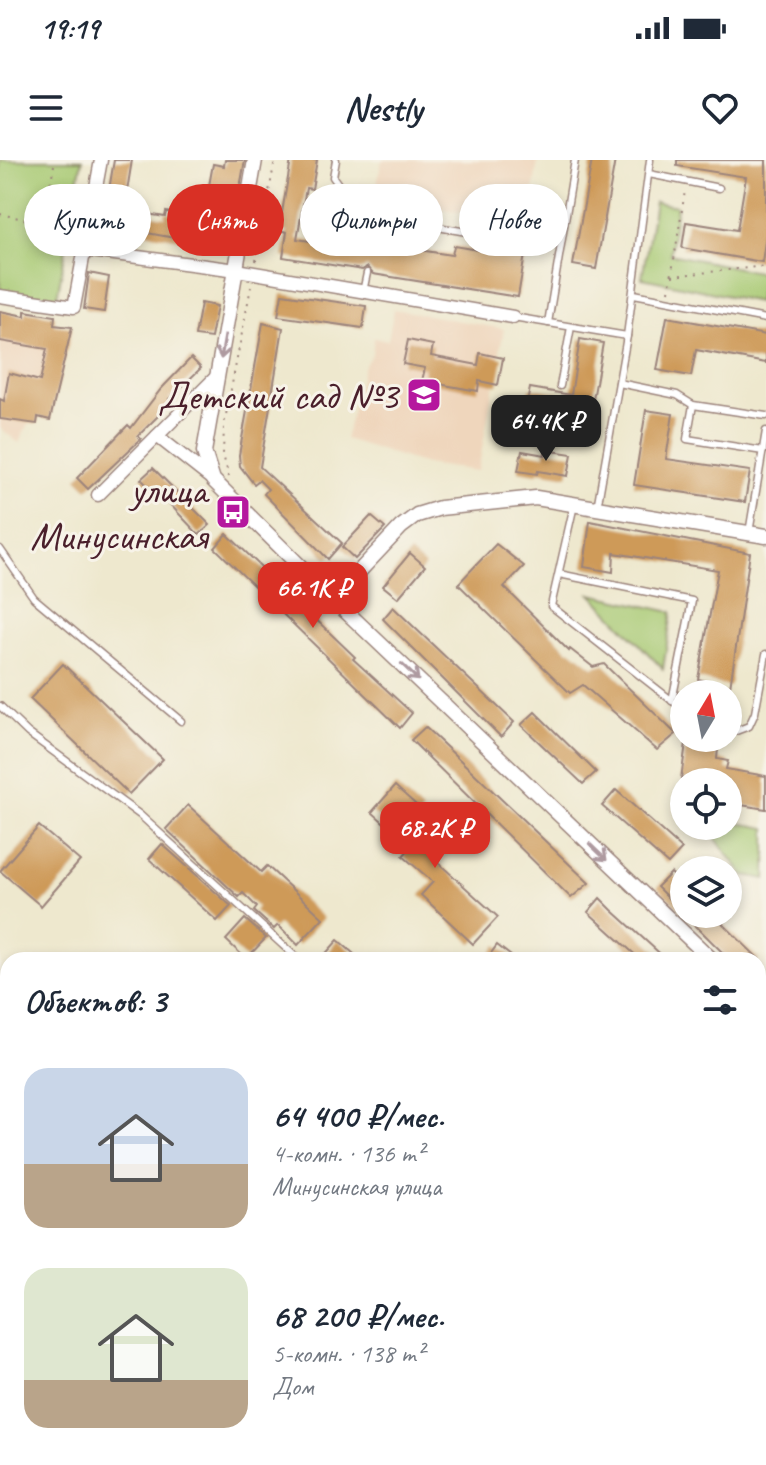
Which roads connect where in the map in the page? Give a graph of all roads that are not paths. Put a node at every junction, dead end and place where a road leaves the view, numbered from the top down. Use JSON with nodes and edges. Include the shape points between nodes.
{"nodes":[{"id":1,"x":101,"y":160,"type":"edge"},
{"id":2,"x":255,"y":160,"type":"edge"},
{"id":3,"x":336,"y":160,"type":"edge"},
{"id":4,"x":575,"y":160,"type":"edge"},
{"id":5,"x":650,"y":160,"type":"edge"},
{"id":6,"x":649,"y":174,"type":"junction"},
{"id":7,"x":96,"y":184,"type":"edge"},
{"id":8,"x":719,"y":188,"type":"dead end"},
{"id":9,"x":459,"y":231,"type":"edge"},
{"id":10,"x":83,"y":256,"type":"edge"},
{"id":11,"x":135,"y":256,"type":"edge"},
{"id":12,"x":237,"y":270,"type":"junction"},
{"id":13,"x":367,"y":273,"type":"dead end"},
{"id":14,"x":363,"y":292,"type":"junction"},
{"id":15,"x":634,"y":294,"type":"junction"},
{"id":16,"x":0,"y":296,"type":"edge"},
{"id":17,"x":513,"y":317,"type":"joint"},
{"id":18,"x":766,"y":319,"type":"edge"},
{"id":19,"x":548,"y":323,"type":"junction"},
{"id":20,"x":571,"y":327,"type":"junction"},
{"id":21,"x":627,"y":336,"type":"junction"},
{"id":22,"x":217,"y":376,"type":"junction"},
{"id":23,"x":619,"y":383,"type":"junction"},
{"id":24,"x":560,"y":386,"type":"dead end"},
{"id":25,"x":693,"y":405,"type":"junction"},
{"id":26,"x":766,"y":416,"type":"edge"},
{"id":27,"x":766,"y":431,"type":"edge"},
{"id":28,"x":157,"y":436,"type":"junction"},
{"id":29,"x":763,"y":451,"type":"junction"},
{"id":30,"x":213,"y":480,"type":"junction"},
{"id":31,"x":98,"y":495,"type":"dead end"},
{"id":32,"x":574,"y":504,"type":"junction"},
{"id":33,"x":597,"y":508,"type":"junction"},
{"id":34,"x":749,"y":533,"type":"junction"},
{"id":35,"x":766,"y":536,"type":"edge"},
{"id":36,"x":0,"y":549,"type":"edge"},
{"id":37,"x":559,"y":574,"type":"junction"},
{"id":38,"x":333,"y":599,"type":"junction"},
{"id":39,"x":766,"y":654,"type":"edge"},
{"id":40,"x":676,"y":680,"type":"edge"},
{"id":41,"x":670,"y":699,"type":"edge"},
{"id":42,"x":0,"y":706,"type":"edge"},
{"id":43,"x":181,"y":721,"type":"dead end"},
{"id":44,"x":742,"y":729,"type":"edge"},
{"id":45,"x":288,"y":952,"type":"edge"},
{"id":46,"x":704,"y":952,"type":"edge"}],
"edges":[{"from":1,"to":7,"type":"street"},
{"from":2,"to":12,"type":"street"},
{"from":3,"to":9,"type":"lane","via":[[333,177],[372,236],[384,218]]},
{"from":4,"to":19,"type":"lane"},
{"from":5,"to":6,"type":"lane"},
{"from":6,"to":8,"type":"lane"},
{"from":6,"to":15,"type":"lane"},
{"from":10,"to":16,"type":"street","via":[[74,307]]},
{"from":11,"to":12,"type":"street"},
{"from":12,"to":14,"type":"street"},
{"from":12,"to":22,"type":"street","one_way":true},
{"from":13,"to":14,"type":"lane"},
{"from":14,"to":17,"type":"street"},
{"from":15,"to":18,"type":"lane"},
{"from":15,"to":21,"type":"lane"},
{"from":17,"to":19,"type":"lane"},
{"from":19,"to":20,"type":"lane"},
{"from":20,"to":21,"type":"lane"},
{"from":20,"to":24,"type":"lane"},
{"from":21,"to":23,"type":"lane"},
{"from":22,"to":28,"type":"street"},
{"from":22,"to":30,"type":"street","via":[[204,452]]},
{"from":23,"to":25,"type":"lane","via":[[677,395]]},
{"from":23,"to":33,"type":"lane"},
{"from":25,"to":26,"type":"lane"},
{"from":25,"to":29,"type":"lane","via":[[687,439]]},
{"from":27,"to":29,"type":"lane"},
{"from":28,"to":30,"type":"street"},
{"from":28,"to":31,"type":"street"},
{"from":29,"to":34,"type":"lane"},
{"from":30,"to":38,"type":"street"},
{"from":32,"to":33,"type":"street"},
{"from":32,"to":37,"type":"lane"},
{"from":32,"to":38,"type":"street","via":[[526,498],[424,512],[401,527]]},
{"from":33,"to":34,"type":"street"},
{"from":34,"to":35,"type":"street"},
{"from":36,"to":43,"type":"lane","via":[[34,598]]},
{"from":37,"to":40,"type":"lane","via":[[692,601]]},
{"from":37,"to":41,"type":"lane","via":[[551,606]]},
{"from":38,"to":46,"type":"street","one_way":true},
{"from":39,"to":44,"type":"lane","via":[[755,713]]},
{"from":42,"to":45,"type":"lane","via":[[28,733],[140,815]]}]}
